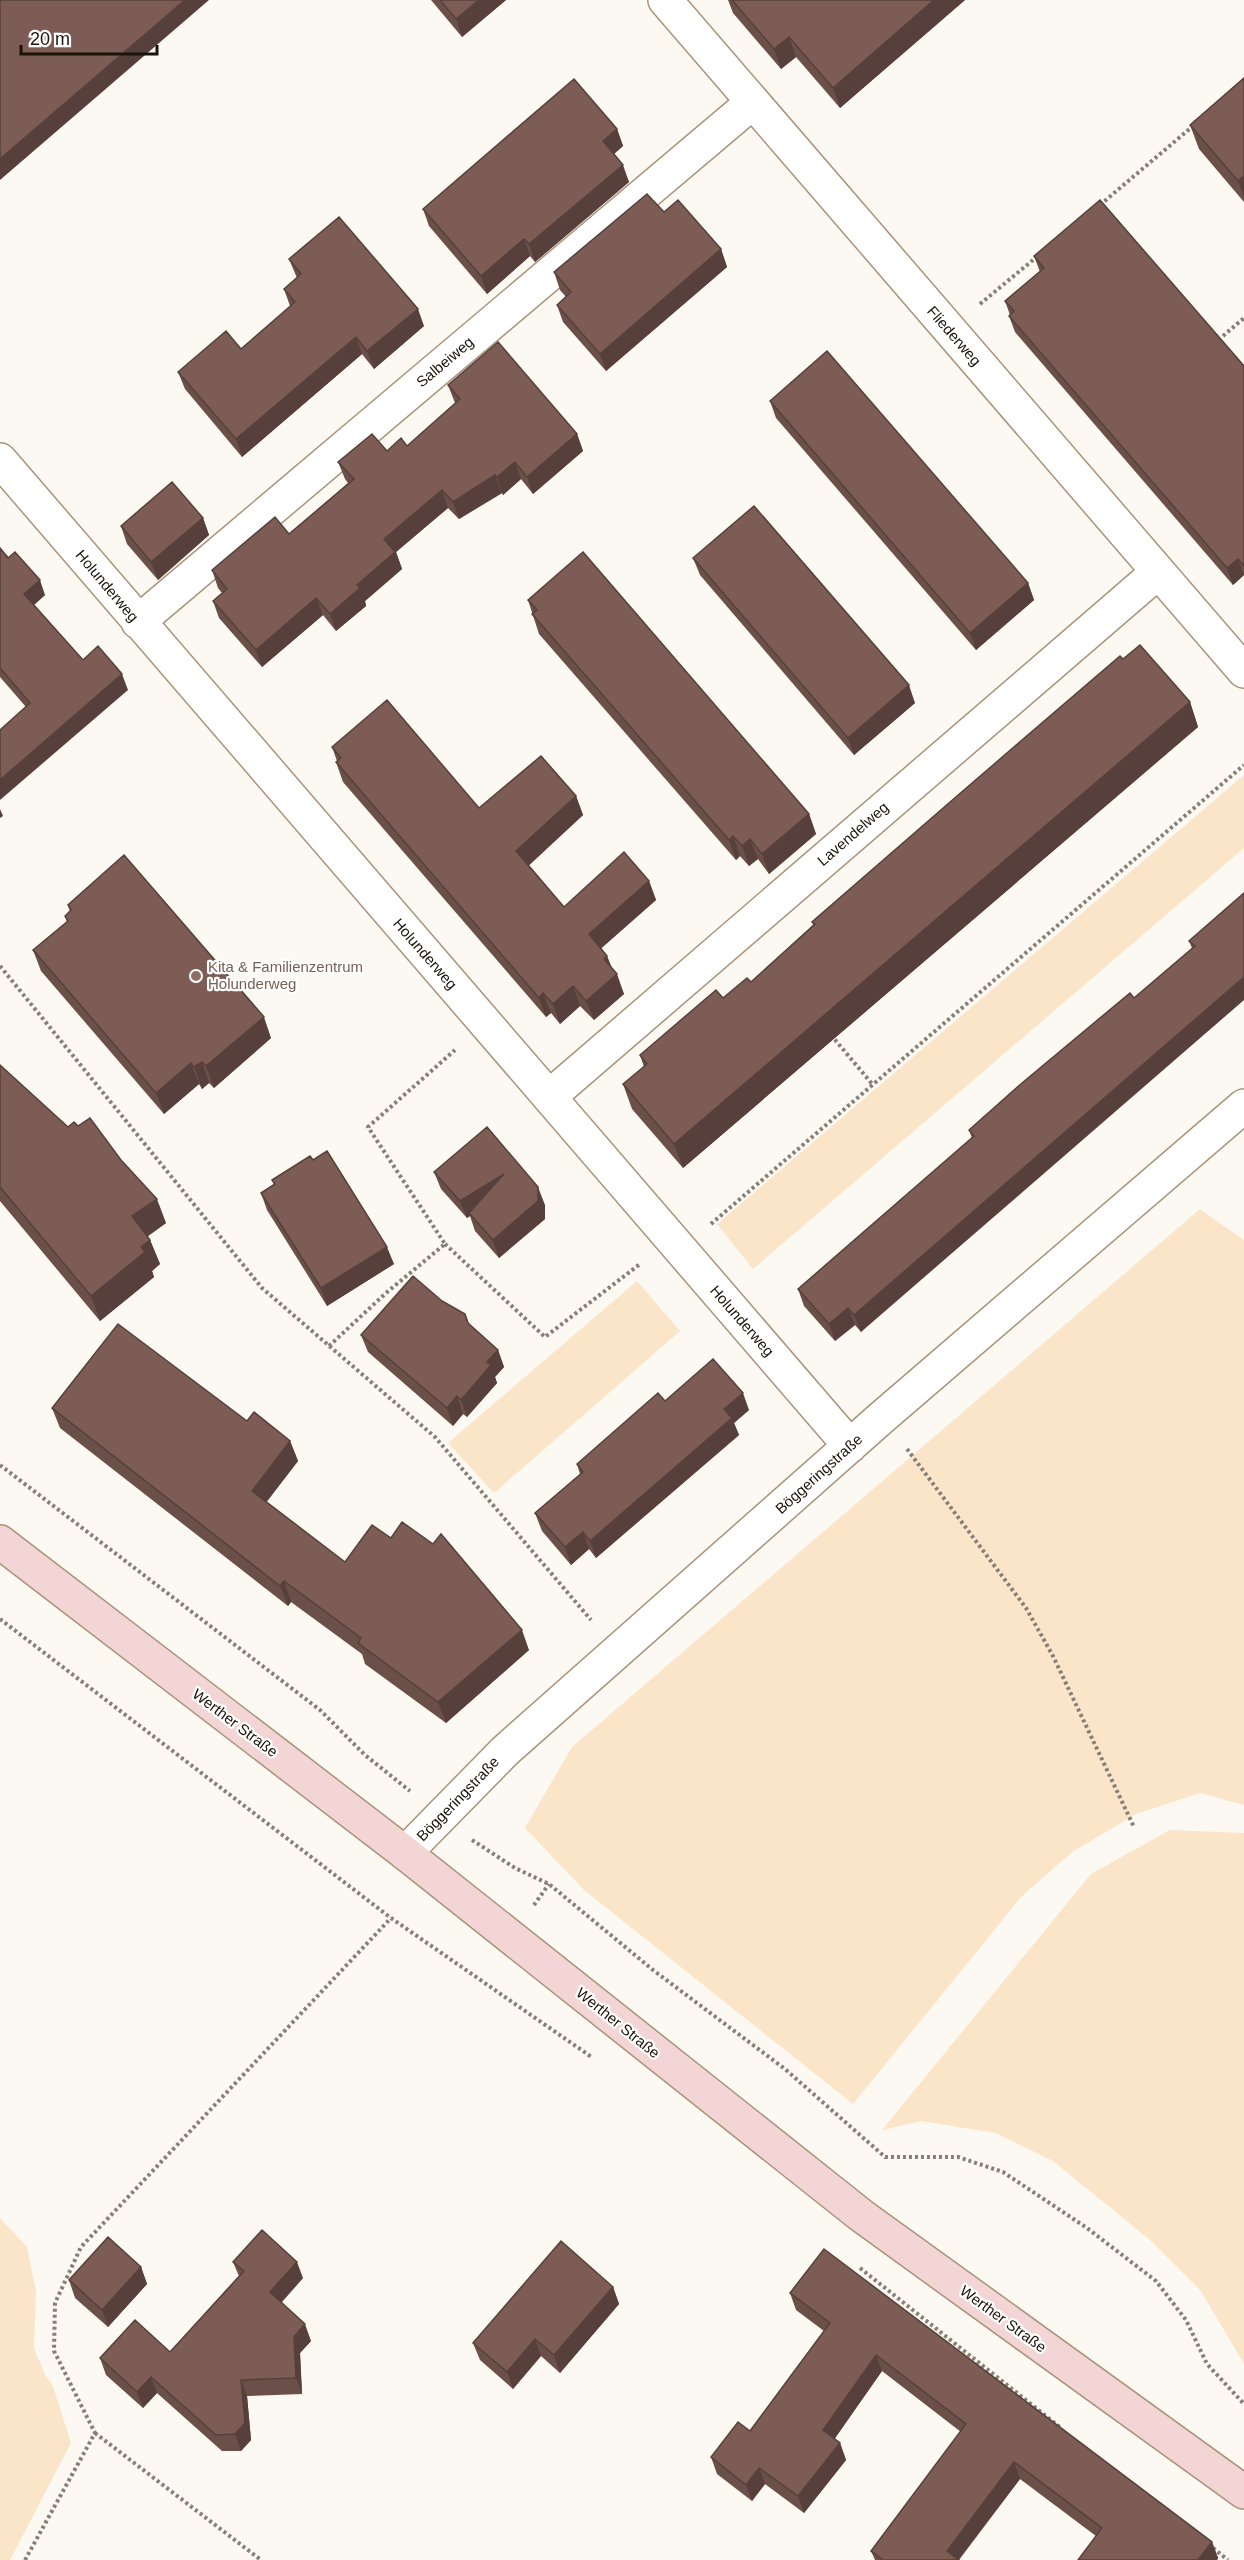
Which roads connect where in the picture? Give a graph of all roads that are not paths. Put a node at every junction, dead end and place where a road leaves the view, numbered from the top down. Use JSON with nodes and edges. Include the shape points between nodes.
{"nodes":[{"id":1,"x":665,"y":0,"type":"edge"},
{"id":2,"x":753,"y":102,"type":"junction"},
{"id":3,"x":0,"y":460,"type":"edge"},
{"id":4,"x":1158,"y":572,"type":"junction"},
{"id":5,"x":138,"y":622,"type":"junction"},
{"id":6,"x":1244,"y":671,"type":"edge"},
{"id":7,"x":549,"y":1097,"type":"junction"},
{"id":8,"x":1244,"y":1106,"type":"edge"},
{"id":9,"x":850,"y":1446,"type":"junction"},
{"id":10,"x":0,"y":1542,"type":"edge"},
{"id":11,"x":405,"y":1853,"type":"junction"},
{"id":12,"x":1244,"y":2492,"type":"edge"}],
"edges":[{"from":1,"to":2,"type":"street","name":"Fliederweg"},
{"from":2,"to":4,"type":"street","name":"Fliederweg"},
{"from":2,"to":5,"type":"street","name":"Salbeiweg"},
{"from":3,"to":5,"type":"street","name":"Holunderweg"},
{"from":4,"to":6,"type":"street","name":"Fliederweg"},
{"from":4,"to":7,"type":"street","name":"Lavendelweg"},
{"from":5,"to":7,"type":"street","name":"Holunderweg"},
{"from":7,"to":9,"type":"street","name":"Holunderweg"},
{"from":8,"to":9,"type":"street","name":"Böggeringstraße"},
{"from":9,"to":11,"type":"street","name":"Böggeringstraße","via":[[505,1751]]},
{"from":10,"to":11,"type":"main road","name":"Werther Straße"},
{"from":11,"to":12,"type":"main road","name":"Werther Straße","via":[[862,2216]]}]}
